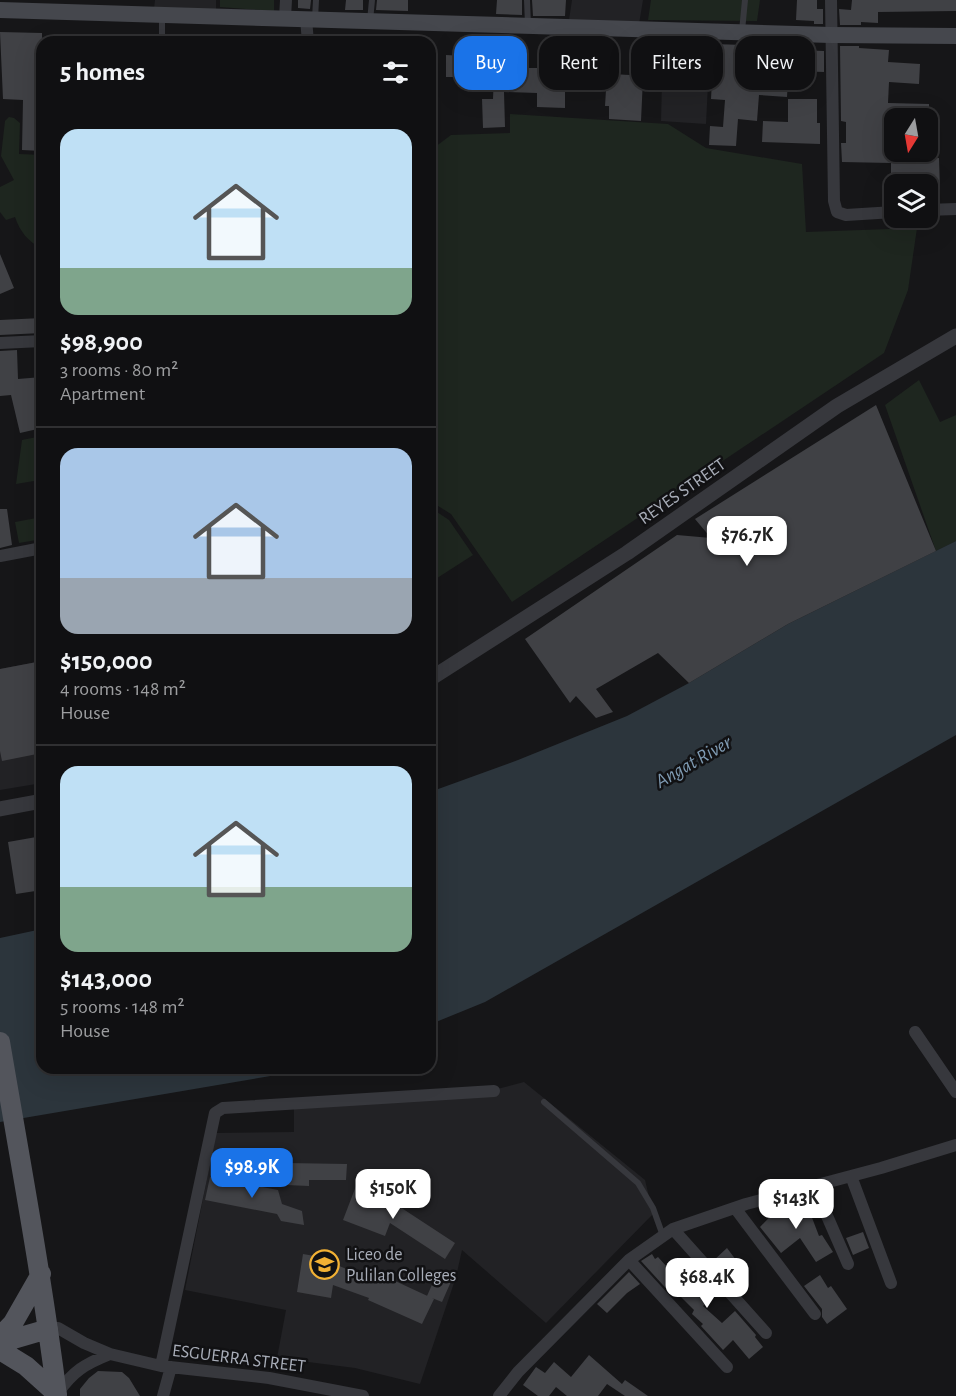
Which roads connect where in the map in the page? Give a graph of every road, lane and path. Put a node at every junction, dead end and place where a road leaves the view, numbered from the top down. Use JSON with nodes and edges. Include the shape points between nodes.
{"nodes":[{"id":1,"x":286,"y":0,"type":"edge"},
{"id":2,"x":316,"y":0,"type":"edge"},
{"id":3,"x":372,"y":0,"type":"edge"},
{"id":4,"x":527,"y":0,"type":"edge"},
{"id":5,"x":745,"y":0,"type":"edge"},
{"id":6,"x":831,"y":0,"type":"edge"},
{"id":7,"x":0,"y":10,"type":"edge"},
{"id":8,"x":162,"y":14,"type":"junction"},
{"id":9,"x":285,"y":18,"type":"junction"},
{"id":10,"x":311,"y":19,"type":"junction"},
{"id":11,"x":369,"y":21,"type":"junction"},
{"id":12,"x":528,"y":26,"type":"junction"},
{"id":13,"x":742,"y":32,"type":"junction"},
{"id":14,"x":831,"y":35,"type":"junction"},
{"id":15,"x":162,"y":36,"type":"edge"},
{"id":16,"x":309,"y":36,"type":"edge"},
{"id":17,"x":956,"y":36,"type":"edge"},
{"id":18,"x":956,"y":209,"type":"edge"},
{"id":19,"x":938,"y":210,"type":"edge"},
{"id":20,"x":884,"y":213,"type":"edge"},
{"id":21,"x":956,"y":336,"type":"edge"},
{"id":22,"x":36,"y":341,"type":"edge"},
{"id":23,"x":0,"y":343,"type":"edge"},
{"id":24,"x":36,"y":549,"type":"edge"},
{"id":25,"x":0,"y":556,"type":"edge"},
{"id":26,"x":436,"y":675,"type":"edge"},
{"id":27,"x":36,"y":802,"type":"edge"},
{"id":28,"x":0,"y":809,"type":"edge"},
{"id":29,"x":915,"y":1032,"type":"dead end"},
{"id":30,"x":0,"y":1042,"type":"edge"},
{"id":31,"x":494,"y":1091,"type":"dead end"},
{"id":32,"x":956,"y":1092,"type":"edge"},
{"id":33,"x":544,"y":1102,"type":"dead end"},
{"id":34,"x":956,"y":1145,"type":"edge"},
{"id":35,"x":851,"y":1176,"type":"junction"},
{"id":36,"x":814,"y":1186,"type":"junction"},
{"id":37,"x":735,"y":1208,"type":"junction"},
{"id":38,"x":668,"y":1232,"type":"junction"},
{"id":39,"x":629,"y":1260,"type":"junction"},
{"id":40,"x":848,"y":1264,"type":"dead end"},
{"id":41,"x":41,"y":1274,"type":"junction"},
{"id":42,"x":891,"y":1283,"type":"dead end"},
{"id":43,"x":815,"y":1314,"type":"dead end"},
{"id":44,"x":48,"y":1329,"type":"junction"},
{"id":45,"x":766,"y":1333,"type":"dead end"},
{"id":46,"x":0,"y":1337,"type":"edge"},
{"id":47,"x":0,"y":1343,"type":"edge"},
{"id":48,"x":0,"y":1350,"type":"edge"},
{"id":49,"x":110,"y":1354,"type":"junction"},
{"id":50,"x":166,"y":1366,"type":"junction"},
{"id":51,"x":727,"y":1367,"type":"dead end"},
{"id":52,"x":57,"y":1395,"type":"edge"},
{"id":53,"x":163,"y":1396,"type":"edge"},
{"id":54,"x":363,"y":1396,"type":"edge"},
{"id":55,"x":499,"y":1396,"type":"edge"}],
"edges":[{"from":1,"to":9,"type":"street"},
{"from":2,"to":10,"type":"lane"},
{"from":3,"to":11,"type":"lane"},
{"from":4,"to":12,"type":"lane"},
{"from":5,"to":13,"type":"lane"},
{"from":6,"to":14,"type":"street"},
{"from":7,"to":8,"type":"main road"},
{"from":8,"to":9,"type":"main road"},
{"from":8,"to":15,"type":"lane"},
{"from":9,"to":10,"type":"main road"},
{"from":10,"to":11,"type":"main road"},
{"from":10,"to":16,"type":"street"},
{"from":11,"to":12,"type":"main road"},
{"from":12,"to":13,"type":"main road"},
{"from":13,"to":14,"type":"main road"},
{"from":14,"to":17,"type":"main road"},
{"from":14,"to":20,"type":"street","via":[[837,212]]},
{"from":18,"to":19,"type":"street"},
{"from":21,"to":26,"type":"street","name":"REYES STREET","via":[[837,406],[627,553]]},
{"from":22,"to":23,"type":"street"},
{"from":24,"to":25,"type":"street"},
{"from":27,"to":28,"type":"street"},
{"from":29,"to":32,"type":"street"},
{"from":30,"to":41,"type":"main road"},
{"from":31,"to":50,"type":"street","via":[[223,1108],[215,1113]]},
{"from":33,"to":38,"type":"lane","via":[[638,1183]]},
{"from":34,"to":35,"type":"street"},
{"from":35,"to":36,"type":"street"},
{"from":35,"to":42,"type":"street"},
{"from":36,"to":37,"type":"street"},
{"from":36,"to":40,"type":"street"},
{"from":37,"to":38,"type":"street"},
{"from":37,"to":43,"type":"street"},
{"from":38,"to":39,"type":"street"},
{"from":38,"to":45,"type":"street"},
{"from":39,"to":51,"type":"street"},
{"from":39,"to":55,"type":"street"},
{"from":41,"to":44,"type":"main road"},
{"from":41,"to":46,"type":"main road"},
{"from":44,"to":47,"type":"main road"},
{"from":44,"to":49,"type":"street","name":"ESGUERRA STREET","via":[[58,1328]]},
{"from":44,"to":52,"type":"main road"},
{"from":48,"to":52,"type":"main road","via":[[26,1366]]},
{"from":49,"to":50,"type":"street","name":"ESGUERRA STREET"},
{"from":49,"to":52,"type":"street","via":[[78,1369]]},
{"from":50,"to":53,"type":"street"},
{"from":50,"to":54,"type":"street","name":"ESGUERRA STREET","via":[[269,1378]]}]}
